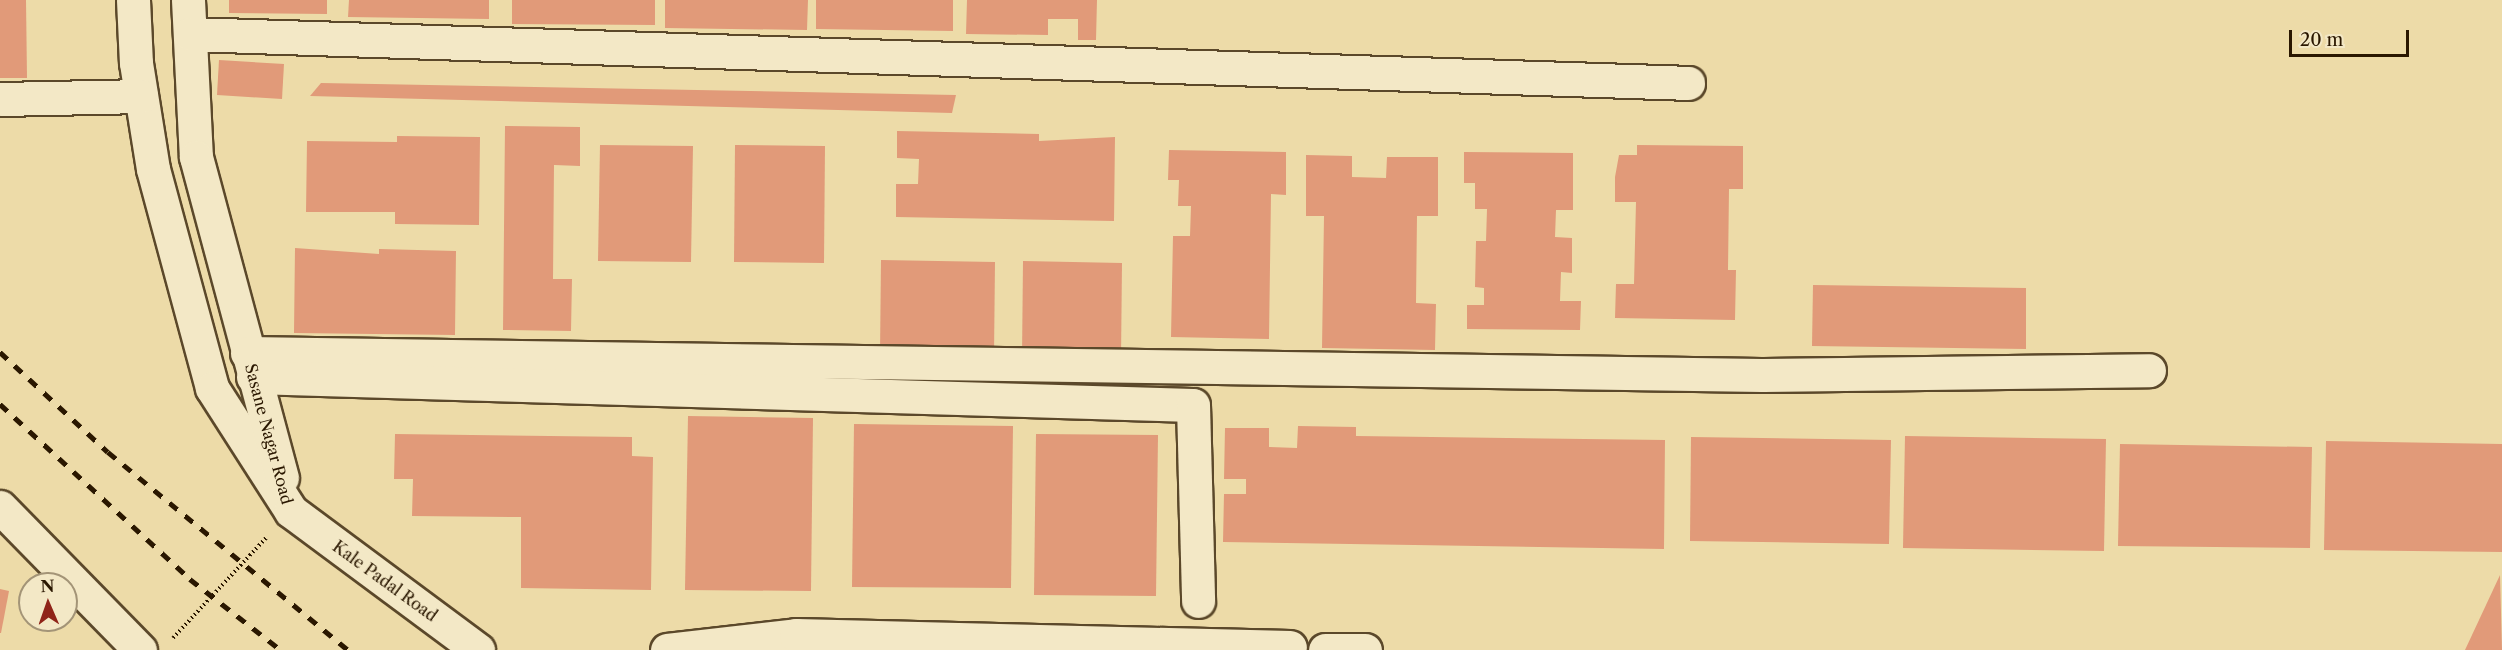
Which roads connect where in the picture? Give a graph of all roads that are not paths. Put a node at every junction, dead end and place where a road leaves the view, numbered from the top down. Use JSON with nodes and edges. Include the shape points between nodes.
{"nodes":[{"id":1,"x":133,"y":0,"type":"edge"},
{"id":2,"x":188,"y":0,"type":"edge"},
{"id":3,"x":190,"y":34,"type":"junction"},
{"id":4,"x":1688,"y":83,"type":"dead end"},
{"id":5,"x":141,"y":96,"type":"junction"},
{"id":6,"x":0,"y":99,"type":"edge"},
{"id":7,"x":250,"y":365,"type":"junction"},
{"id":8,"x":2149,"y":370,"type":"dead end"},
{"id":9,"x":0,"y":507,"type":"edge"},
{"id":10,"x":291,"y":511,"type":"junction"},
{"id":11,"x":1198,"y":601,"type":"dead end"},
{"id":12,"x":155,"y":646,"type":"edge"},
{"id":13,"x":1290,"y":647,"type":"dead end"},
{"id":14,"x":478,"y":650,"type":"edge"},
{"id":15,"x":667,"y":650,"type":"edge"},
{"id":16,"x":1325,"y":650,"type":"edge"},
{"id":17,"x":1365,"y":650,"type":"edge"}],
"edges":[{"from":1,"to":5,"type":"street","name":"Sasane Nagar Road"},
{"from":2,"to":3,"type":"street","name":"Sasane Nagar Road"},
{"from":3,"to":4,"type":"street"},
{"from":3,"to":7,"type":"street","name":"Sasane Nagar Road","via":[[196,157]]},
{"from":5,"to":6,"type":"street"},
{"from":5,"to":10,"type":"street","name":"Sasane Nagar Road","via":[[153,169],[212,388]]},
{"from":7,"to":8,"type":"street","via":[[1763,375]]},
{"from":7,"to":10,"type":"street","name":"Sasane Nagar Road"},
{"from":7,"to":11,"type":"street","via":[[1193,405]]},
{"from":9,"to":12,"type":"street"},
{"from":10,"to":14,"type":"street","name":"Kale Padal Road"},
{"from":13,"to":15,"type":"street","via":[[796,635]]},
{"from":16,"to":17,"type":"street"}]}
